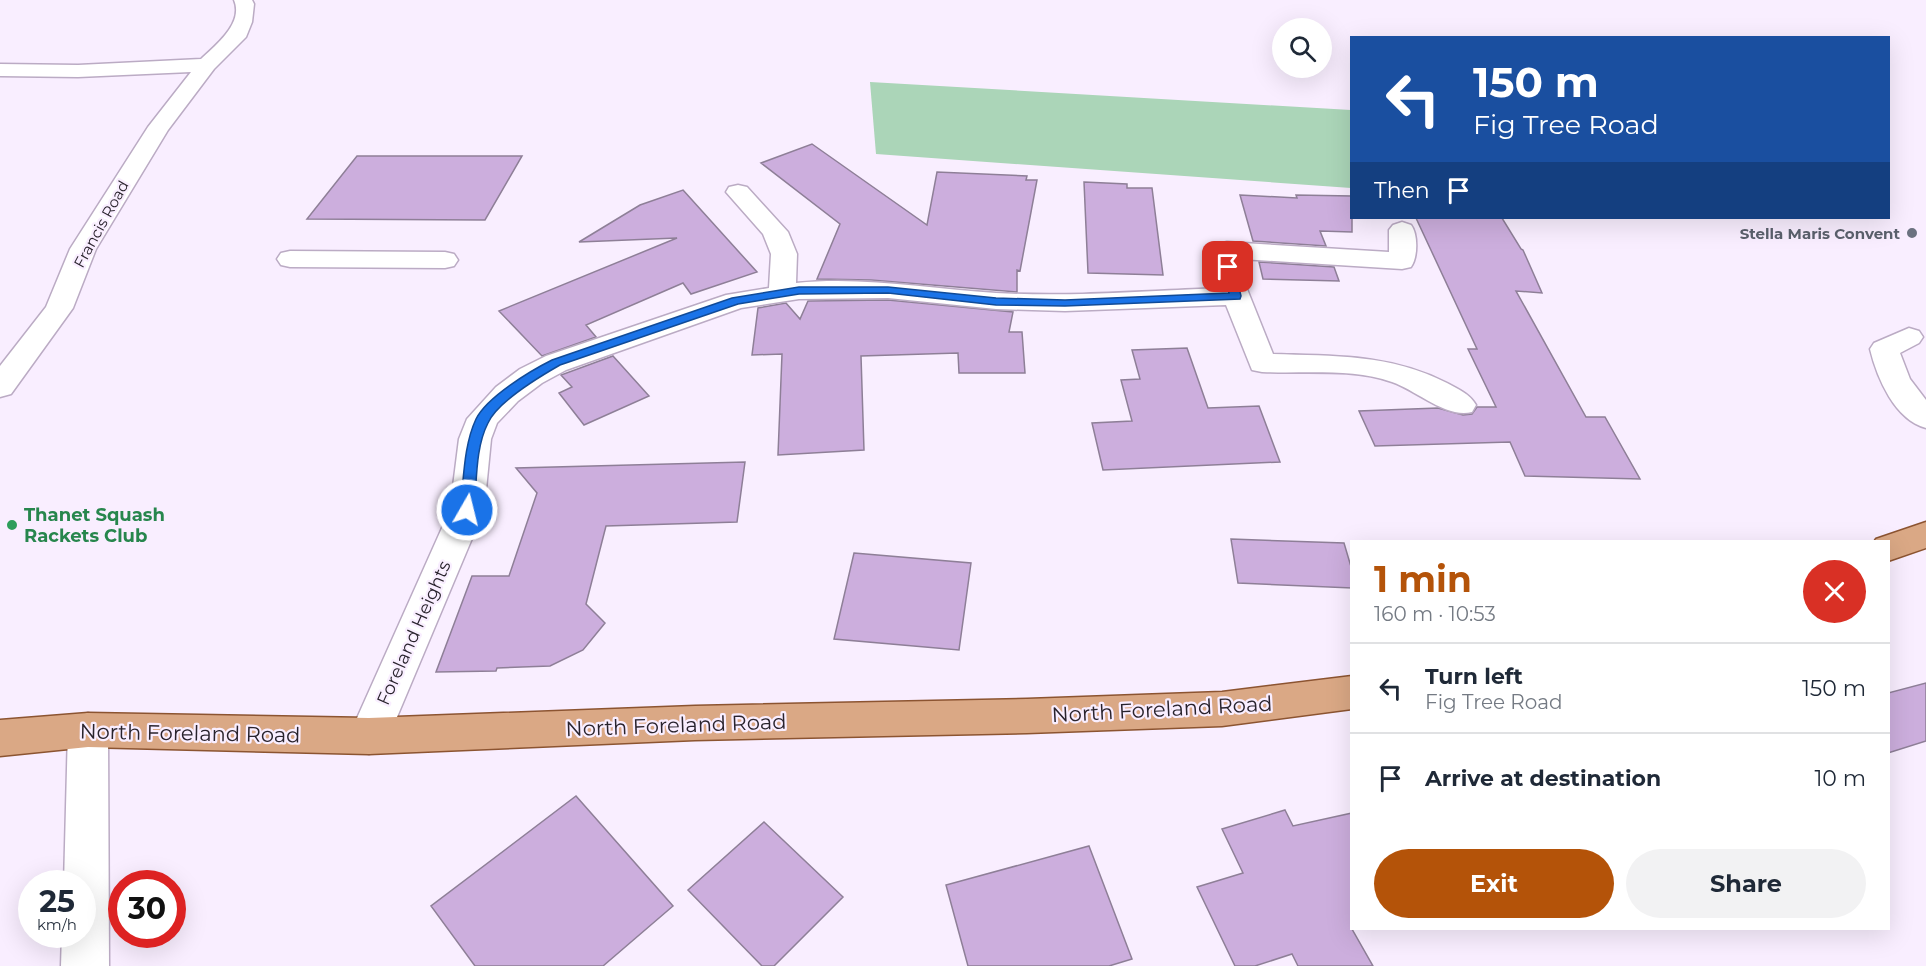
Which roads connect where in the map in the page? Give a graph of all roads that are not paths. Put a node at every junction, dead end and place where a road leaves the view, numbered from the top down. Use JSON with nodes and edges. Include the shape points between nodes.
{"nodes":[{"id":1,"x":251,"y":2,"type":"edge"},
{"id":2,"x":207,"y":65,"type":"junction"},
{"id":3,"x":0,"y":70,"type":"edge"},
{"id":4,"x":738,"y":192,"type":"dead end"},
{"id":5,"x":1402,"y":230,"type":"dead end"},
{"id":6,"x":290,"y":259,"type":"dead end"},
{"id":7,"x":445,"y":260,"type":"dead end"},
{"id":8,"x":1233,"y":288,"type":"junction"},
{"id":9,"x":782,"y":293,"type":"junction"},
{"id":10,"x":1909,"y":337,"type":"dead end"},
{"id":11,"x":0,"y":387,"type":"edge"},
{"id":12,"x":1461,"y":405,"type":"dead end"},
{"id":13,"x":1926,"y":418,"type":"edge"},
{"id":14,"x":1926,"y":535,"type":"edge"},
{"id":15,"x":1890,"y":547,"type":"edge"},
{"id":16,"x":1350,"y":692,"type":"edge"},
{"id":17,"x":88,"y":730,"type":"junction"},
{"id":18,"x":369,"y":736,"type":"junction"},
{"id":19,"x":0,"y":738,"type":"edge"},
{"id":20,"x":85,"y":966,"type":"edge"}],
"edges":[{"from":1,"to":2,"type":"street","name":"Francis Road","via":[[236,37]]},
{"from":2,"to":3,"type":"street","via":[[126,70]]},
{"from":2,"to":11,"type":"street","name":"Francis Road","via":[[144,149],[84,249],[59,308]]},
{"from":4,"to":9,"type":"street","via":[[776,232],[784,254]]},
{"from":5,"to":8,"type":"street","via":[[1402,261],[1227,250]]},
{"from":6,"to":7,"type":"street"},
{"from":8,"to":9,"type":"street","name":"Foreland Heights","via":[[1065,303],[996,302],[888,290]]},
{"from":8,"to":12,"type":"street","via":[[1262,363],[1393,372],[1431,387]]},
{"from":9,"to":18,"type":"street","name":"Foreland Heights","via":[[736,301],[556,363],[507,394],[483,419],[475,439],[467,510]]},
{"from":10,"to":13,"type":"street","via":[[1884,349],[1890,372],[1905,398]]},
{"from":14,"to":15,"type":"main road"},
{"from":16,"to":18,"type":"main road","name":"North Foreland Road","via":[[1222,709]]},
{"from":17,"to":18,"type":"main road","name":"North Foreland Road"},
{"from":17,"to":19,"type":"main road","name":"North Foreland Road"},
{"from":17,"to":20,"type":"street"}]}
